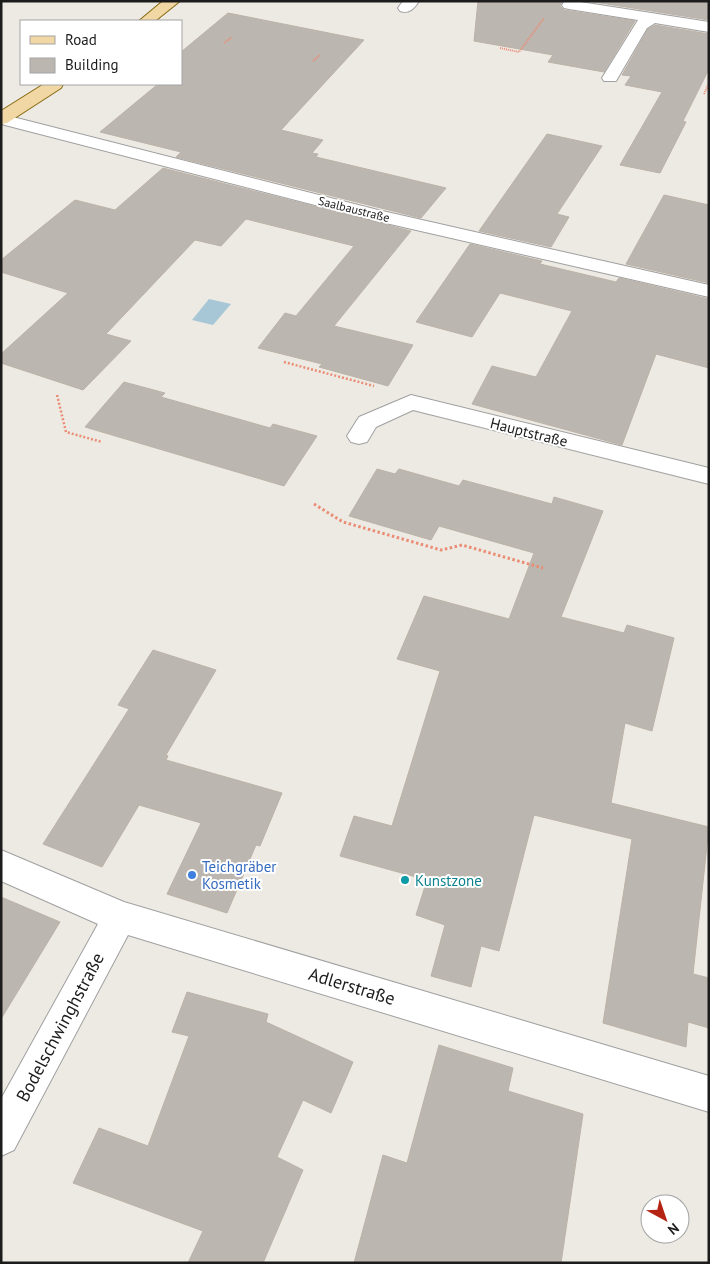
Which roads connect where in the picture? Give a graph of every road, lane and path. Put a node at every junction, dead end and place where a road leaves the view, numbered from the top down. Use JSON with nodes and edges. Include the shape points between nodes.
{"nodes":[{"id":1,"x":174,"y":1,"type":"edge"},
{"id":2,"x":569,"y":4,"type":"dead end"},
{"id":3,"x":545,"y":16,"type":"dead end"},
{"id":4,"x":591,"y":16,"type":"dead end"},
{"id":5,"x":147,"y":20,"type":"edge"},
{"id":6,"x":647,"y":21,"type":"junction"},
{"id":7,"x":709,"y":27,"type":"edge"},
{"id":8,"x":232,"y":37,"type":"dead end"},
{"id":9,"x":224,"y":43,"type":"dead end"},
{"id":10,"x":500,"y":48,"type":"dead end"},
{"id":11,"x":320,"y":55,"type":"dead end"},
{"id":12,"x":313,"y":61,"type":"dead end"},
{"id":13,"x":610,"y":78,"type":"dead end"},
{"id":14,"x":709,"y":83,"type":"edge"},
{"id":15,"x":53,"y":85,"type":"edge"},
{"id":16,"x":704,"y":94,"type":"dead end"},
{"id":17,"x":1,"y":119,"type":"edge"},
{"id":18,"x":709,"y":292,"type":"edge"},
{"id":19,"x":284,"y":362,"type":"dead end"},
{"id":20,"x":57,"y":395,"type":"dead end"},
{"id":21,"x":411,"y":402,"type":"junction"},
{"id":22,"x":359,"y":436,"type":"dead end"},
{"id":23,"x":102,"y":442,"type":"dead end"},
{"id":24,"x":709,"y":476,"type":"edge"},
{"id":25,"x":314,"y":504,"type":"dead end"},
{"id":26,"x":543,"y":568,"type":"dead end"},
{"id":27,"x":1,"y":865,"type":"edge"},
{"id":28,"x":120,"y":917,"type":"junction"},
{"id":29,"x":709,"y":1094,"type":"edge"},
{"id":30,"x":1,"y":1137,"type":"edge"}],
"edges":[{"from":1,"to":5,"type":"main road"},
{"from":2,"to":6,"type":"street"},
{"from":3,"to":10,"type":"path","via":[[520,52]]},
{"from":4,"to":6,"type":"street"},
{"from":6,"to":7,"type":"street"},
{"from":6,"to":13,"type":"street"},
{"from":8,"to":9,"type":"path"},
{"from":11,"to":12,"type":"path"},
{"from":14,"to":16,"type":"path"},
{"from":15,"to":17,"type":"main road"},
{"from":17,"to":18,"type":"street","name":"Saalbaustraße","via":[[377,215]]},
{"from":19,"to":21,"type":"path","via":[[380,388]]},
{"from":20,"to":23,"type":"path","via":[[66,432]]},
{"from":21,"to":22,"type":"street","via":[[367,422]]},
{"from":21,"to":24,"type":"street","name":"Hauptstraße"},
{"from":25,"to":26,"type":"path","via":[[343,522],[423,545],[441,550],[462,544]]},
{"from":27,"to":28,"type":"street","name":"Adlerstraße"},
{"from":28,"to":29,"type":"street","name":"Adlerstraße"},
{"from":28,"to":30,"type":"street","name":"Bodelschwinghstraße"}]}
